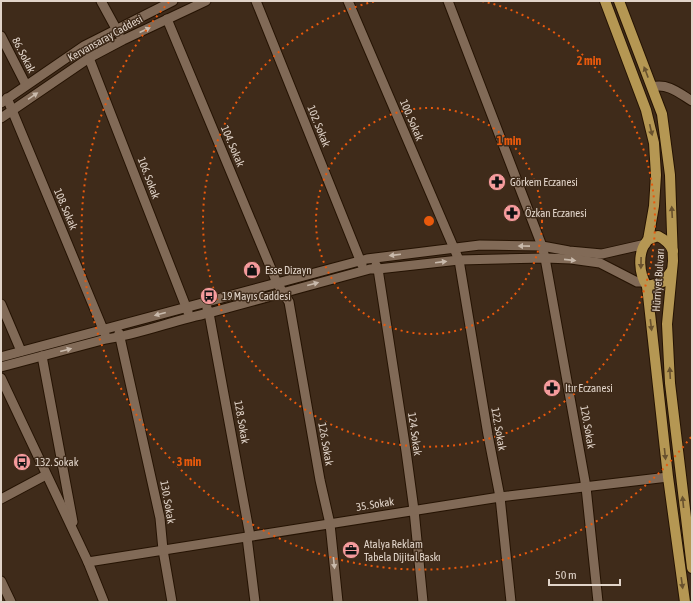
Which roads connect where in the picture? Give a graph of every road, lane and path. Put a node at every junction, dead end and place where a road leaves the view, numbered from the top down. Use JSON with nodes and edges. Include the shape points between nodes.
{"nodes":[{"id":1,"x":101,"y":1,"type":"edge"},
{"id":2,"x":173,"y":1,"type":"edge"},
{"id":3,"x":206,"y":1,"type":"edge"},
{"id":4,"x":256,"y":1,"type":"edge"},
{"id":5,"x":348,"y":1,"type":"edge"},
{"id":6,"x":448,"y":1,"type":"edge"},
{"id":7,"x":605,"y":1,"type":"edge"},
{"id":8,"x":619,"y":1,"type":"edge"},
{"id":9,"x":167,"y":19,"type":"junction"},
{"id":10,"x":116,"y":30,"type":"junction"},
{"id":11,"x":1,"y":36,"type":"edge"},
{"id":12,"x":123,"y":40,"type":"junction"},
{"id":13,"x":89,"y":58,"type":"junction"},
{"id":14,"x":26,"y":85,"type":"junction"},
{"id":15,"x":652,"y":86,"type":"junction"},
{"id":16,"x":4,"y":100,"type":"edge"},
{"id":17,"x":692,"y":101,"type":"edge"},
{"id":18,"x":12,"y":110,"type":"junction"},
{"id":19,"x":1,"y":118,"type":"edge"},
{"id":20,"x":647,"y":242,"type":"junction"},
{"id":21,"x":542,"y":246,"type":"junction"},
{"id":22,"x":454,"y":248,"type":"junction"},
{"id":23,"x":673,"y":251,"type":"junction"},
{"id":24,"x":373,"y":258,"type":"junction"},
{"id":25,"x":546,"y":258,"type":"junction"},
{"id":26,"x":459,"y":260,"type":"junction"},
{"id":27,"x":360,"y":261,"type":"junction"},
{"id":28,"x":378,"y":269,"type":"junction"},
{"id":29,"x":672,"y":270,"type":"junction"},
{"id":30,"x":364,"y":271,"type":"junction"},
{"id":31,"x":278,"y":283,"type":"junction"},
{"id":32,"x":645,"y":284,"type":"junction"},
{"id":33,"x":284,"y":292,"type":"junction"},
{"id":34,"x":205,"y":302,"type":"junction"},
{"id":35,"x":1,"y":304,"type":"edge"},
{"id":36,"x":186,"y":307,"type":"junction"},
{"id":37,"x":209,"y":313,"type":"junction"},
{"id":38,"x":190,"y":317,"type":"junction"},
{"id":39,"x":116,"y":326,"type":"junction"},
{"id":40,"x":103,"y":329,"type":"junction"},
{"id":41,"x":121,"y":337,"type":"junction"},
{"id":42,"x":106,"y":339,"type":"junction"},
{"id":43,"x":21,"y":351,"type":"junction"},
{"id":44,"x":42,"y":356,"type":"junction"},
{"id":45,"x":1,"y":357,"type":"edge"},
{"id":46,"x":1,"y":367,"type":"edge"},
{"id":47,"x":1,"y":378,"type":"edge"},
{"id":48,"x":46,"y":475,"type":"junction"},
{"id":49,"x":668,"y":476,"type":"junction"},
{"id":50,"x":586,"y":486,"type":"junction"},
{"id":51,"x":500,"y":497,"type":"junction"},
{"id":52,"x":1,"y":498,"type":"edge"},
{"id":53,"x":414,"y":510,"type":"junction"},
{"id":54,"x":330,"y":524,"type":"junction"},
{"id":55,"x":75,"y":535,"type":"junction"},
{"id":56,"x":248,"y":536,"type":"junction"},
{"id":57,"x":690,"y":547,"type":"edge"},
{"id":58,"x":162,"y":550,"type":"junction"},
{"id":59,"x":88,"y":562,"type":"junction"},
{"id":60,"x":692,"y":568,"type":"edge"},
{"id":61,"x":1,"y":580,"type":"edge"},
{"id":62,"x":11,"y":602,"type":"edge"},
{"id":63,"x":104,"y":602,"type":"edge"},
{"id":64,"x":172,"y":602,"type":"edge"},
{"id":65,"x":255,"y":602,"type":"edge"},
{"id":66,"x":338,"y":602,"type":"edge"},
{"id":67,"x":423,"y":602,"type":"edge"},
{"id":68,"x":511,"y":602,"type":"edge"},
{"id":69,"x":598,"y":602,"type":"edge"},
{"id":70,"x":685,"y":602,"type":"edge"}],
"edges":[{"from":1,"to":10,"type":"street"},
{"from":2,"to":10,"type":"street","name":"Kervansaray Caddesi"},
{"from":3,"to":9,"type":"street","name":"Kervansaray Caddesi"},
{"from":4,"to":27,"type":"street","name":"102. Sokak"},
{"from":5,"to":22,"type":"street","name":"100. Sokak"},
{"from":6,"to":21,"type":"street","name":"120. Sokak"},
{"from":7,"to":20,"type":"main road","name":"Hürriyet Bulvarı","one_way":true,"via":[[646,110],[654,143],[654,206]]},
{"from":15,"to":8,"type":"main road","name":"Hürriyet Bulvarı","one_way":true},
{"from":12,"to":9,"type":"street","name":"Kervansaray Caddesi","one_way":true},
{"from":9,"to":31,"type":"street","name":"104. Sokak"},
{"from":10,"to":12,"type":"street"},
{"from":10,"to":14,"type":"street","name":"Kervansaray Caddesi","via":[[84,46]]},
{"from":11,"to":14,"type":"street","name":"86. Sokak"},
{"from":12,"to":13,"type":"street","name":"Kervansaray Caddesi"},
{"from":18,"to":13,"type":"street","name":"Kervansaray Caddesi","one_way":true},
{"from":13,"to":36,"type":"street","name":"106. Sokak"},
{"from":14,"to":16,"type":"street","name":"Kervansaray Caddesi"},
{"from":15,"to":17,"type":"street","via":[[666,86]]},
{"from":23,"to":15,"type":"main road","name":"Hürriyet Bulvarı","one_way":true,"via":[[670,175],[662,114]]},
{"from":16,"to":18,"type":"street","name":"108. Sokak"},
{"from":18,"to":19,"type":"street","name":"Kervansaray Caddesi"},
{"from":18,"to":40,"type":"street","name":"108. Sokak"},
{"from":20,"to":21,"type":"street","via":[[602,254]]},
{"from":20,"to":23,"type":"main road","via":[[658,236],[665,239]]},
{"from":20,"to":32,"type":"main road","one_way":true,"via":[[642,250],[640,266]]},
{"from":21,"to":22,"type":"street","one_way":true,"via":[[480,245]]},
{"from":21,"to":25,"type":"street","name":"120. Sokak"},
{"from":22,"to":24,"type":"street","one_way":true},
{"from":22,"to":26,"type":"street","name":"100. Sokak"},
{"from":23,"to":29,"type":"main road","name":"Hürriyet Bulvarı"},
{"from":24,"to":27,"type":"street"},
{"from":24,"to":28,"type":"street","name":"124. Sokak"},
{"from":25,"to":26,"type":"street"},
{"from":25,"to":32,"type":"street","one_way":true,"via":[[600,263]]},
{"from":25,"to":50,"type":"street","name":"120. Sokak"},
{"from":28,"to":26,"type":"street","one_way":true},
{"from":26,"to":51,"type":"street","name":"122. Sokak"},
{"from":27,"to":30,"type":"street","name":"102. Sokak"},
{"from":27,"to":31,"type":"street"},
{"from":28,"to":30,"type":"street"},
{"from":28,"to":53,"type":"street","name":"124. Sokak"},
{"from":29,"to":32,"type":"main road","via":[[663,282]]},
{"from":57,"to":29,"type":"main road","name":"Hürriyet Bulvarı","one_way":true,"via":[[670,382],[667,324]]},
{"from":33,"to":30,"type":"street","one_way":true},
{"from":31,"to":33,"type":"street","name":"104. Sokak"},
{"from":31,"to":34,"type":"street"},
{"from":32,"to":49,"type":"main road","name":"Hürriyet Bulvarı","one_way":true},
{"from":33,"to":37,"type":"street"},
{"from":33,"to":54,"type":"street","name":"126. Sokak","via":[[289,302]]},
{"from":34,"to":36,"type":"street"},
{"from":34,"to":37,"type":"street","name":"128. Sokak"},
{"from":35,"to":43,"type":"street"},
{"from":36,"to":38,"type":"street","name":"106. Sokak"},
{"from":36,"to":39,"type":"street","one_way":true},
{"from":37,"to":38,"type":"street"},
{"from":37,"to":56,"type":"street","name":"128. Sokak"},
{"from":38,"to":41,"type":"street"},
{"from":39,"to":40,"type":"street"},
{"from":39,"to":41,"type":"street","name":"130. Sokak"},
{"from":40,"to":42,"type":"street","name":"108. Sokak"},
{"from":40,"to":43,"type":"street"},
{"from":41,"to":42,"type":"street"},
{"from":41,"to":58,"type":"street","name":"130. Sokak","via":[[160,518]]},
{"from":44,"to":42,"type":"street","one_way":true},
{"from":43,"to":45,"type":"street"},
{"from":44,"to":46,"type":"street"},
{"from":44,"to":55,"type":"street"},
{"from":47,"to":48,"type":"street"},
{"from":48,"to":52,"type":"street"},
{"from":48,"to":55,"type":"street"},
{"from":49,"to":50,"type":"street","name":"35. Sokak"},
{"from":49,"to":70,"type":"main road","name":"Hürriyet Bulvarı","one_way":true},
{"from":50,"to":51,"type":"street","name":"35. Sokak"},
{"from":50,"to":69,"type":"street","name":"120. Sokak"},
{"from":51,"to":53,"type":"street","name":"35. Sokak"},
{"from":51,"to":68,"type":"street","name":"122. Sokak"},
{"from":53,"to":54,"type":"street","name":"35. Sokak"},
{"from":53,"to":67,"type":"street","name":"124. Sokak"},
{"from":54,"to":56,"type":"street","name":"35. Sokak"},
{"from":54,"to":66,"type":"street","name":"126. Sokak","one_way":true},
{"from":55,"to":59,"type":"street"},
{"from":56,"to":58,"type":"street","name":"35. Sokak"},
{"from":56,"to":65,"type":"street","name":"128. Sokak"},
{"from":57,"to":60,"type":"main road","name":"Hürriyet Bulvarı"},
{"from":58,"to":59,"type":"street","name":"35. Sokak"},
{"from":58,"to":64,"type":"street","name":"130. Sokak"},
{"from":59,"to":63,"type":"street"},
{"from":61,"to":62,"type":"street"}]}
